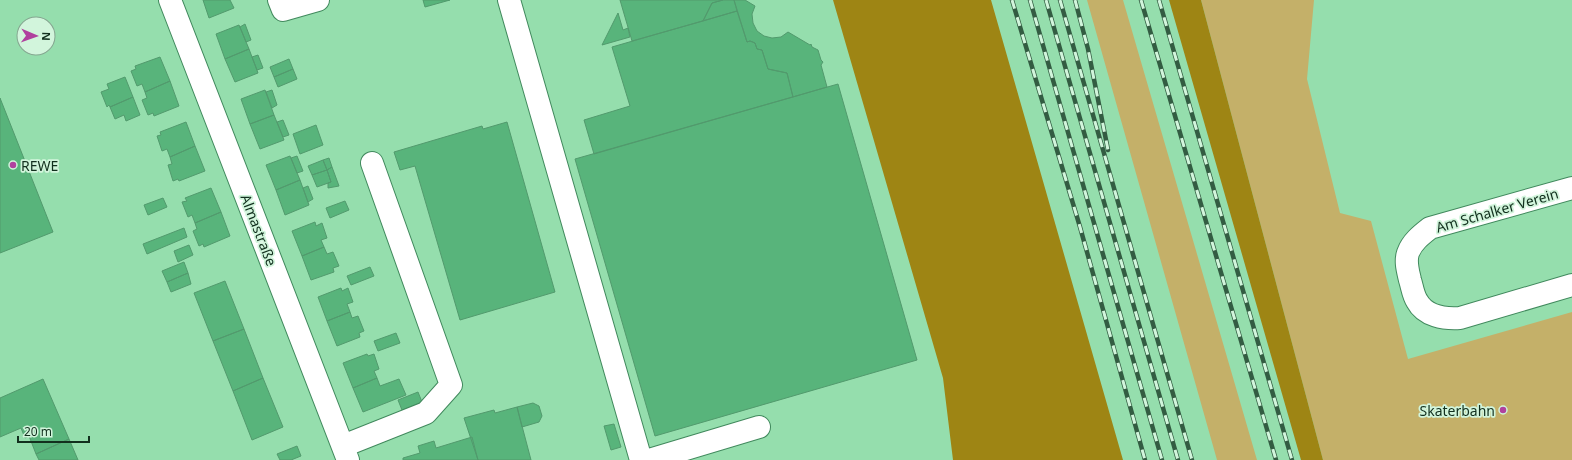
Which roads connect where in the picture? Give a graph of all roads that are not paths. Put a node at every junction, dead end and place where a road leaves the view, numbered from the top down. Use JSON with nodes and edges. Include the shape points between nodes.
{"nodes":[{"id":1,"x":170,"y":0,"type":"edge"},
{"id":2,"x":278,"y":0,"type":"edge"},
{"id":3,"x":318,"y":0,"type":"edge"},
{"id":4,"x":509,"y":0,"type":"edge"},
{"id":5,"x":372,"y":163,"type":"dead end"},
{"id":6,"x":1572,"y":188,"type":"edge"},
{"id":7,"x":1572,"y":284,"type":"edge"},
{"id":8,"x":759,"y":427,"type":"dead end"},
{"id":9,"x":346,"y":453,"type":"edge"},
{"id":10,"x":641,"y":460,"type":"edge"},
{"id":11,"x":649,"y":460,"type":"edge"}],
"edges":[{"from":1,"to":9,"type":"street","name":"Almastraße"},
{"from":2,"to":3,"type":"street","via":[[283,10]]},
{"from":4,"to":10,"type":"street"},
{"from":5,"to":9,"type":"street","via":[[451,385],[426,413]]},
{"from":6,"to":7,"type":"street","name":"Am Schalker Verein","via":[[1430,228],[1413,243],[1406,266],[1417,301],[1435,316],[1447,319],[1460,318]]},
{"from":8,"to":11,"type":"street"}]}
